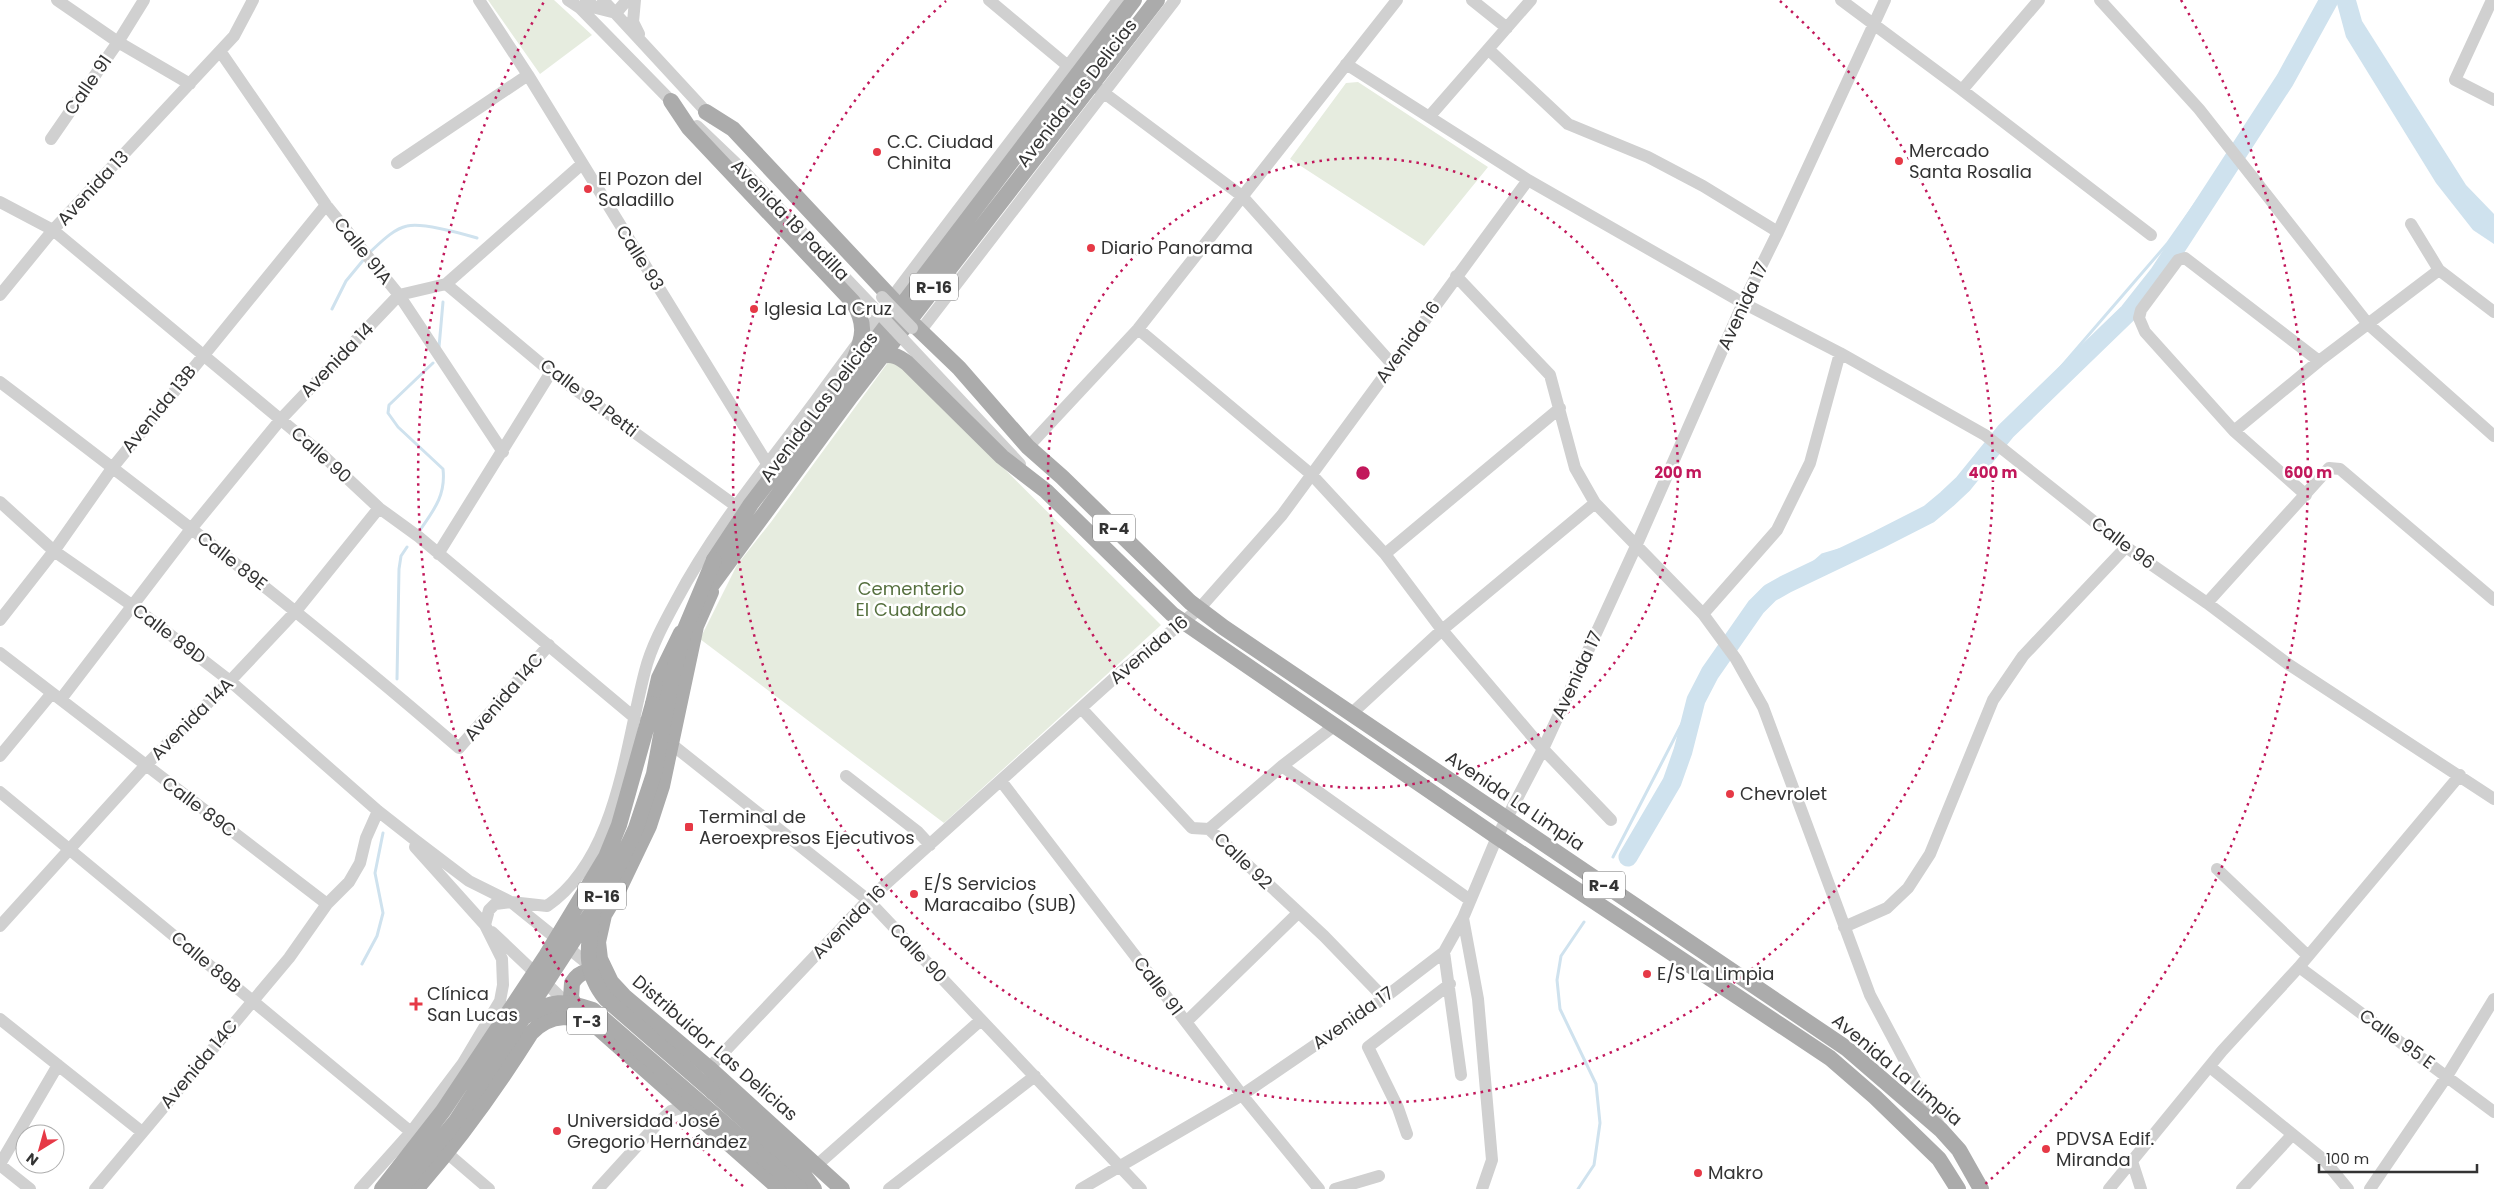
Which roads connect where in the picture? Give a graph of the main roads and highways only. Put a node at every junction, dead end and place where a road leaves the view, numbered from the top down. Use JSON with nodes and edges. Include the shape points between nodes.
{"nodes":[{"id":1,"x":1134,"y":0,"type":"edge"},
{"id":2,"x":1157,"y":0,"type":"edge"},
{"id":3,"x":672,"y":101,"type":"road end"},
{"id":4,"x":706,"y":112,"type":"road end"},
{"id":5,"x":905,"y":314,"type":"junction"},
{"id":6,"x":861,"y":338,"type":"junction"},
{"id":7,"x":882,"y":356,"type":"junction"},
{"id":8,"x":848,"y":374,"type":"junction"},
{"id":9,"x":716,"y":579,"type":"junction"},
{"id":10,"x":595,"y":907,"type":"junction"},
{"id":11,"x":611,"y":982,"type":"junction"},
{"id":12,"x":526,"y":1016,"type":"junction"},
{"id":13,"x":584,"y":1020,"type":"junction"},
{"id":14,"x":776,"y":1187,"type":"edge"},
{"id":15,"x":382,"y":1189,"type":"edge"},
{"id":16,"x":400,"y":1189,"type":"edge"},
{"id":17,"x":416,"y":1189,"type":"edge"},
{"id":18,"x":800,"y":1189,"type":"edge"},
{"id":19,"x":814,"y":1189,"type":"edge"},
{"id":20,"x":842,"y":1189,"type":"edge"},
{"id":21,"x":1958,"y":1189,"type":"edge"},
{"id":22,"x":1982,"y":1189,"type":"edge"}],
"edges":[{"from":1,"to":5,"type":"main road","name":"Avenida Las Delicias","number":"R-16","via":[[1073,69]]},
{"from":2,"to":5,"type":"main road","name":"Avenida Las Delicias","number":"R-16","via":[[1098,87]]},
{"from":3,"to":6,"type":"main road","via":[[689,128],[853,302],[862,316]]},
{"from":4,"to":5,"type":"main road","via":[[733,129]]},
{"from":5,"to":6,"type":"main road"},
{"from":5,"to":7,"type":"main road","name":"Avenida Las Delicias","number":"R-16"},
{"from":5,"to":8,"type":"main road","name":"Avenida Las Delicias","number":"R-16"},
{"from":5,"to":22,"type":"main road","name":"Avenida La Limpia","number":"R-4","via":[[959,368],[1028,447],[1199,609],[1846,1048],[1941,1130],[1959,1150]]},
{"from":6,"to":8,"type":"main road"},
{"from":7,"to":9,"type":"main road","name":"Avenida Las Delicias","number":"R-16"},
{"from":7,"to":21,"type":"main road","name":"Avenida La Limpia","number":"R-4","via":[[899,357],[907,363],[1002,457],[1046,492],[1182,622],[1497,838],[1830,1058],[1939,1159]]},
{"from":8,"to":10,"type":"main road","name":"Avenida Las Delicias","number":"R-16","bridge":true,"via":[[751,504],[714,560],[685,629],[671,681],[654,774],[636,828]]},
{"from":9,"to":11,"type":"main road","name":"Distribuidor Las Delicias","number":"R-16","via":[[696,626],[662,786],[649,826],[604,915],[598,942],[600,959]]},
{"from":9,"to":15,"type":"main road","number":"R-16","bridge":true,"via":[[669,654],[659,678],[625,808],[606,858],[465,1079]]},
{"from":10,"to":12,"type":"main road","number":"R-16","bridge":true},
{"from":10,"to":19,"type":"main road","bridge":true,"via":[[588,942],[588,961],[595,985],[606,999],[800,1170]]},
{"from":11,"to":13,"type":"main road","via":[[589,970],[576,976],[571,998]]},
{"from":11,"to":20,"type":"main road","name":"Distribuidor Las Delicias","number":"T-3"},
{"from":12,"to":16,"type":"main road","number":"R-16","bridge":true,"via":[[456,1121]]},
{"from":12,"to":18,"type":"main road","bridge":true,"via":[[539,1007],[559,1001],[593,1010]]},
{"from":13,"to":14,"type":"main road","number":"T-3","via":[[597,1027]]},
{"from":13,"to":17,"type":"main road","number":"T-3","via":[[568,1016],[552,1018],[531,1032],[497,1086]]}]}
